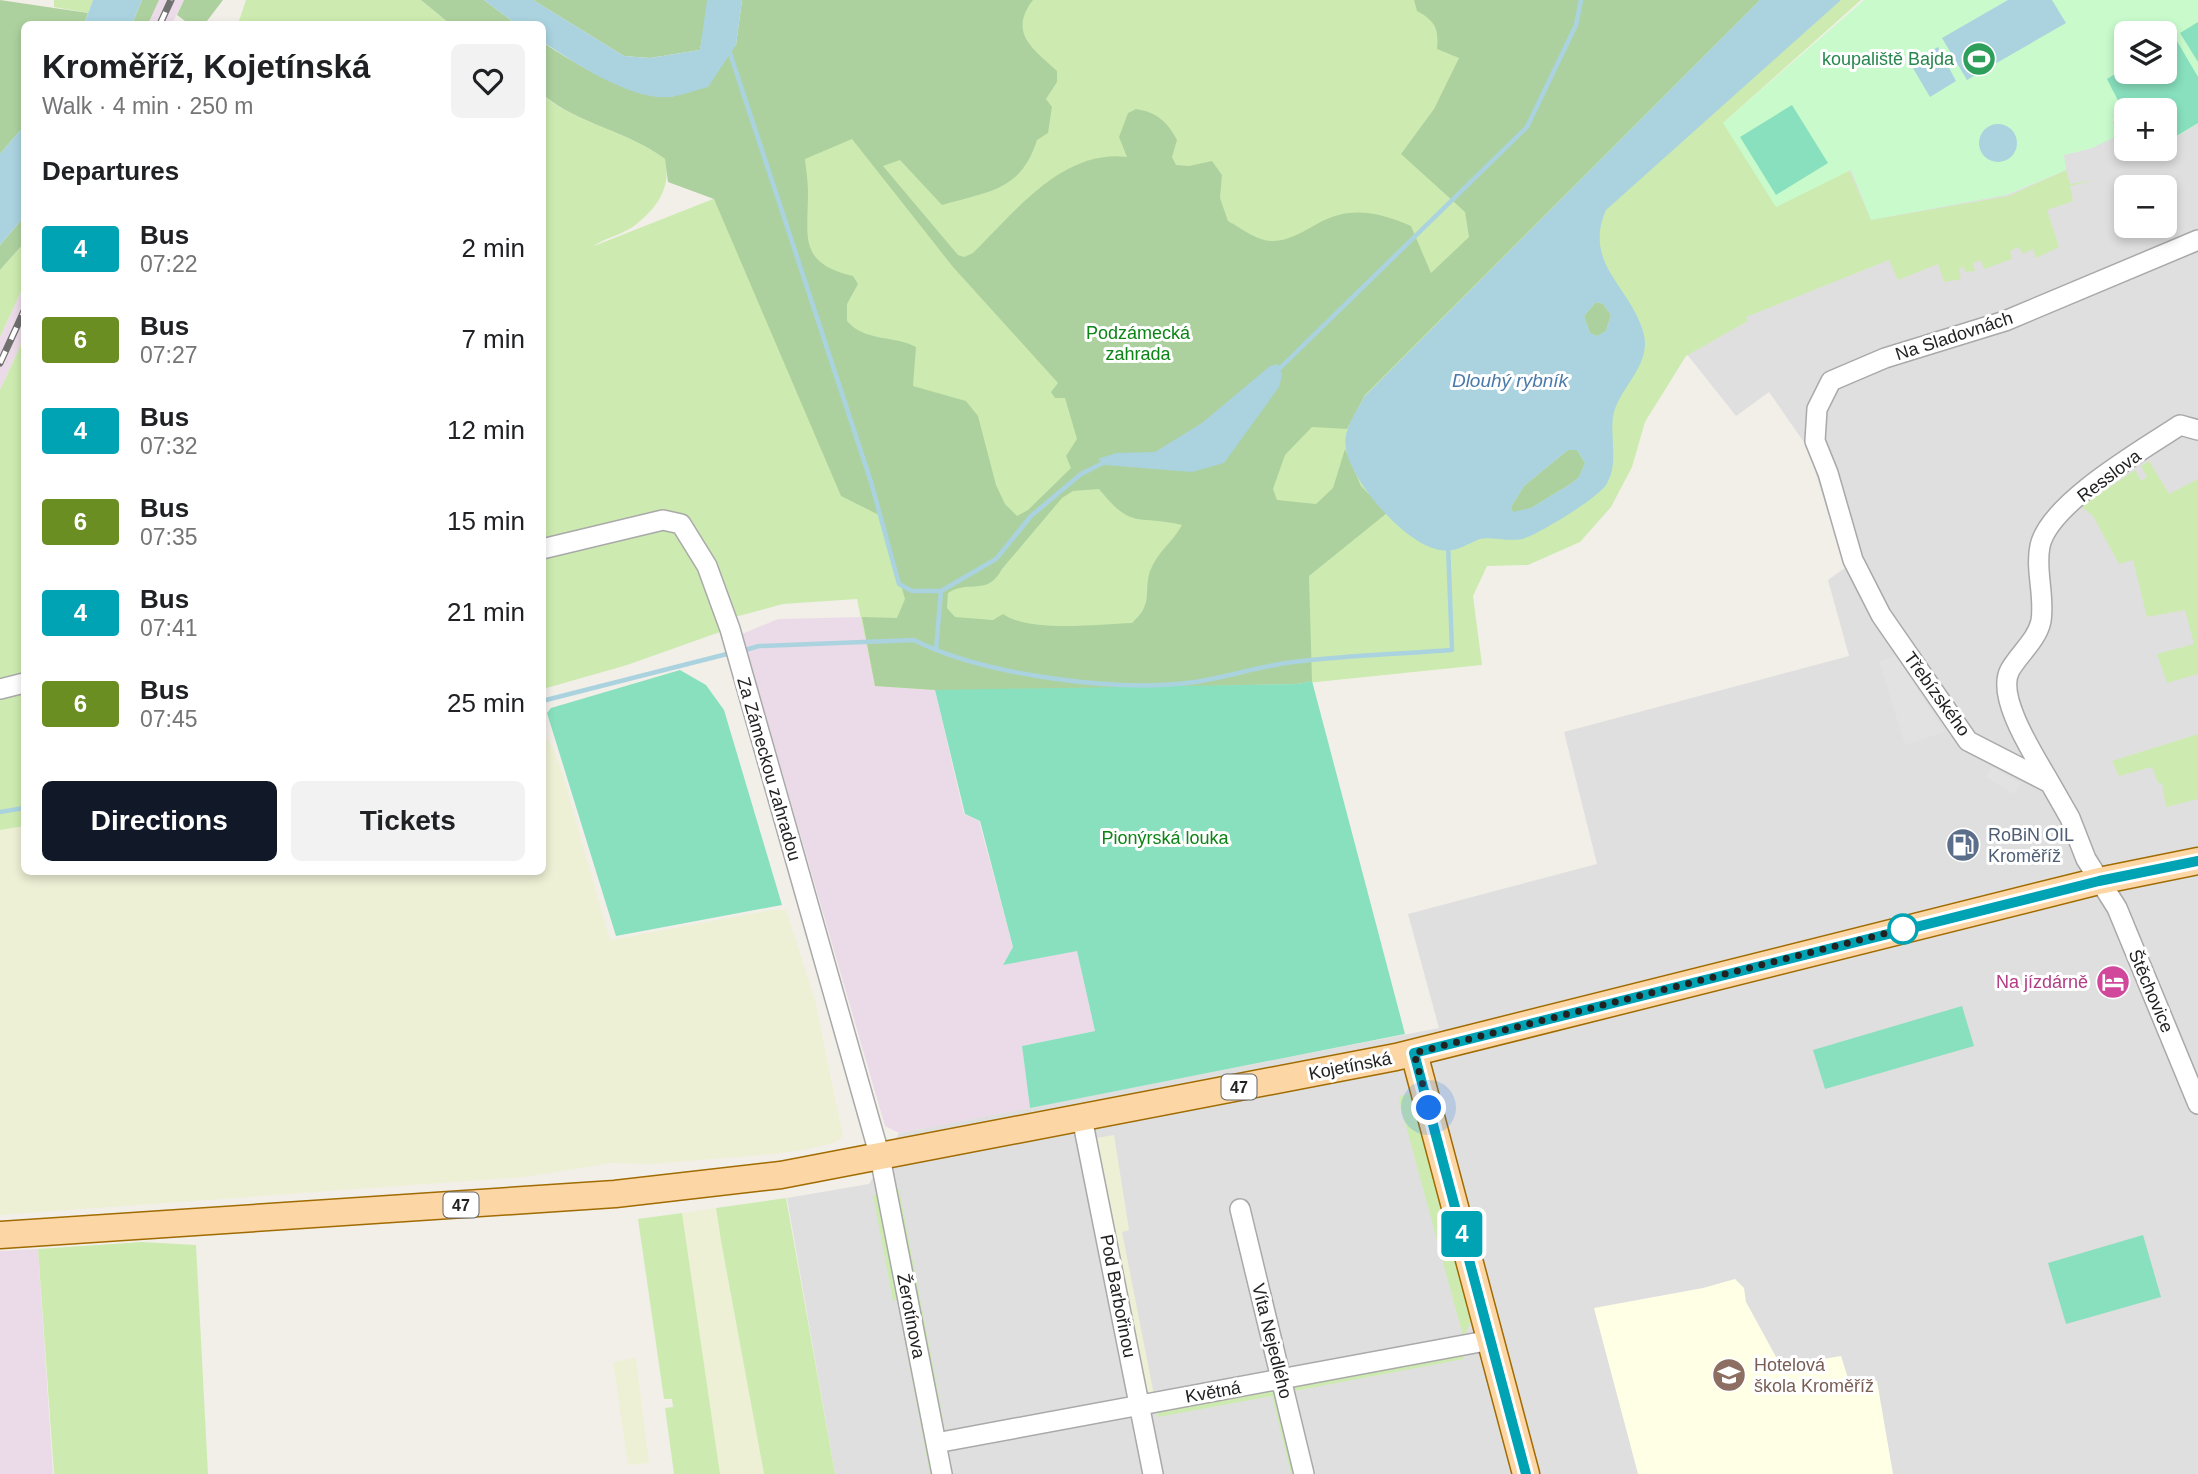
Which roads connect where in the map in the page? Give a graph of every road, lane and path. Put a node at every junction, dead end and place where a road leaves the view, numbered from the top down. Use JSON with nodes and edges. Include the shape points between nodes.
{"nodes":[{"id":1,"x":2198,"y":240,"type":"edge"},
{"id":2,"x":2198,"y":430,"type":"edge"},
{"id":3,"x":1836,"y":506,"type":"joint"},
{"id":4,"x":546,"y":548,"type":"edge"},
{"id":5,"x":21,"y":684,"type":"edge"},
{"id":6,"x":0,"y":690,"type":"edge"},
{"id":7,"x":2050,"y":783,"type":"junction"},
{"id":8,"x":2198,"y":862,"type":"edge"},
{"id":9,"x":2099,"y":881,"type":"junction"},
{"id":10,"x":1414,"y":1053,"type":"junction"},
{"id":11,"x":2198,"y":1104,"type":"edge"},
{"id":12,"x":1082,"y":1118,"type":"junction"},
{"id":13,"x":880,"y":1157,"type":"junction"},
{"id":14,"x":1240,"y":1209,"type":"dead end"},
{"id":15,"x":0,"y":1235,"type":"edge"},
{"id":16,"x":1491,"y":1340,"type":"junction"},
{"id":17,"x":1281,"y":1380,"type":"junction"},
{"id":18,"x":1139,"y":1406,"type":"junction"},
{"id":19,"x":936,"y":1443,"type":"junction"},
{"id":20,"x":942,"y":1474,"type":"edge"},
{"id":21,"x":1153,"y":1474,"type":"edge"},
{"id":22,"x":1304,"y":1474,"type":"edge"},
{"id":23,"x":1526,"y":1474,"type":"edge"}],
"edges":[{"from":1,"to":3,"type":"street","name":"Na Sladovnách","via":[[2005,321],[1885,358],[1831,381],[1817,409],[1815,441]]},
{"from":2,"to":7,"type":"street","name":"Resslova","via":[[2180,425],[2089,486],[2046,530],[2039,564],[2041,623],[2011,668],[2005,688]]},
{"from":3,"to":7,"type":"street","name":"Třebízského","via":[[1853,560],[1881,615],[1968,741]]},
{"from":4,"to":13,"type":"street","name":"Za Zámeckou zahradou","via":[[663,520],[681,524],[707,566],[730,629]]},
{"from":5,"to":6,"type":"street"},
{"from":7,"to":9,"type":"street"},
{"from":8,"to":9,"type":"main road","name":"Kojetínská","number":"47"},
{"from":9,"to":10,"type":"main road","name":"Kojetínská","number":"47"},
{"from":9,"to":11,"type":"street","name":"Štěchovice","via":[[2117,908]]},
{"from":10,"to":12,"type":"main road","name":"Kojetínská","number":"47"},
{"from":10,"to":16,"type":"main road"},
{"from":12,"to":13,"type":"main road","name":"Kojetínská","number":"47"},
{"from":12,"to":18,"type":"street","name":"Pod Barbořinou"},
{"from":13,"to":15,"type":"main road","name":"Kojetínská","number":"47","via":[[781,1175],[615,1194]]},
{"from":13,"to":19,"type":"street","name":"Žerotínova"},
{"from":14,"to":17,"type":"street","name":"Víta Nejedlého"},
{"from":16,"to":17,"type":"street","name":"Květná"},
{"from":16,"to":23,"type":"main road"},
{"from":17,"to":18,"type":"street","name":"Květná"},
{"from":17,"to":22,"type":"street","name":"Víta Nejedlého"},
{"from":18,"to":19,"type":"street","name":"Květná"},
{"from":18,"to":21,"type":"street","name":"Pod Barbořinou"},
{"from":19,"to":20,"type":"street","name":"Žerotínova"}]}
